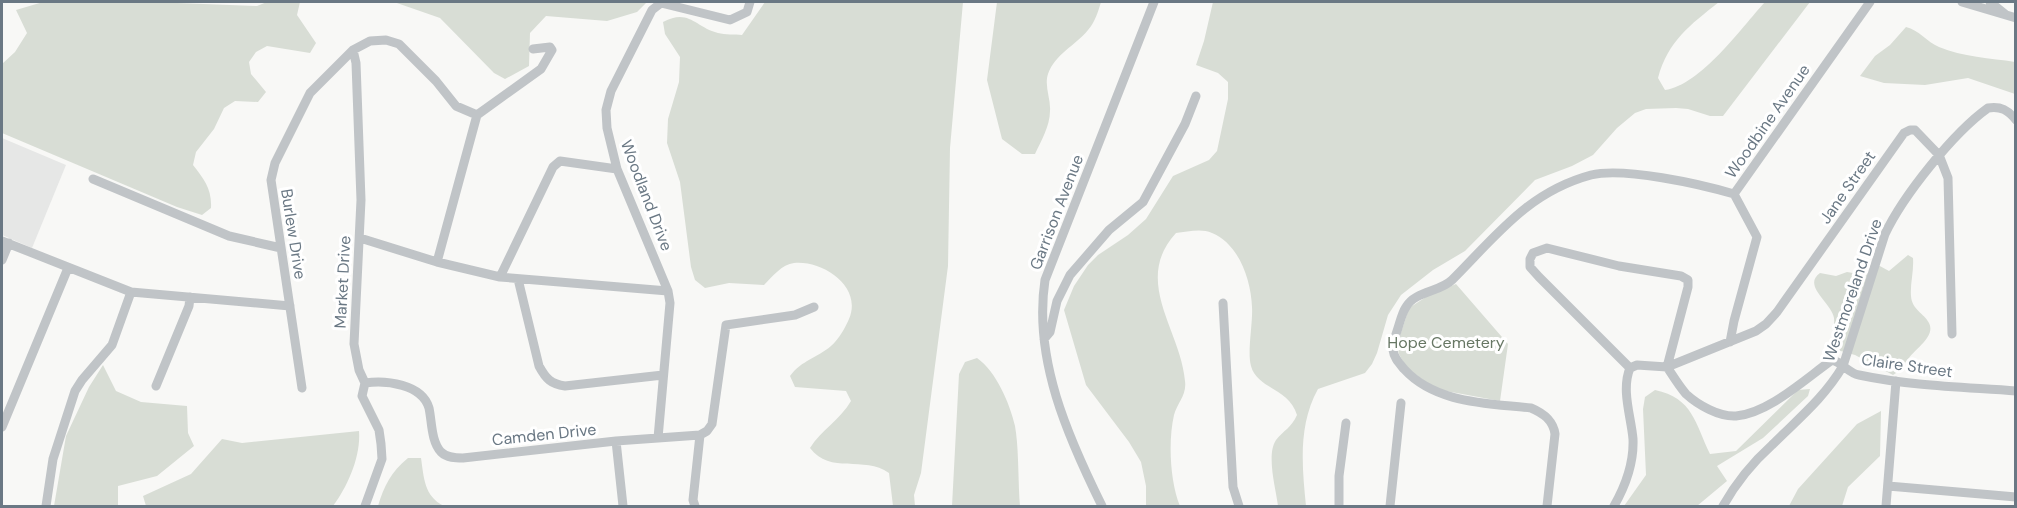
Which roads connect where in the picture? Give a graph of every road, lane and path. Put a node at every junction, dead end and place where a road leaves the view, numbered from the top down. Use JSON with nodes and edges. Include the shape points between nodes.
{"nodes":[{"id":1,"x":750,"y":2,"type":"edge"},
{"id":2,"x":1154,"y":2,"type":"edge"},
{"id":3,"x":1870,"y":2,"type":"edge"},
{"id":4,"x":1962,"y":2,"type":"edge"},
{"id":5,"x":1990,"y":2,"type":"edge"},
{"id":6,"x":2011,"y":17,"type":"edge"},
{"id":7,"x":533,"y":49,"type":"dead end"},
{"id":8,"x":353,"y":50,"type":"junction"},
{"id":9,"x":1196,"y":96,"type":"dead end"},
{"id":10,"x":477,"y":115,"type":"junction"},
{"id":11,"x":2016,"y":120,"type":"edge"},
{"id":12,"x":1939,"y":155,"type":"junction"},
{"id":13,"x":617,"y":169,"type":"junction"},
{"id":14,"x":93,"y":179,"type":"dead end"},
{"id":15,"x":1734,"y":194,"type":"junction"},
{"id":16,"x":360,"y":238,"type":"junction"},
{"id":17,"x":5,"y":242,"type":"edge"},
{"id":18,"x":281,"y":248,"type":"junction"},
{"id":19,"x":2,"y":260,"type":"edge"},
{"id":20,"x":437,"y":262,"type":"junction"},
{"id":21,"x":68,"y":268,"type":"junction"},
{"id":22,"x":500,"y":277,"type":"junction"},
{"id":23,"x":519,"y":279,"type":"junction"},
{"id":24,"x":668,"y":291,"type":"junction"},
{"id":25,"x":130,"y":292,"type":"junction"},
{"id":26,"x":190,"y":297,"type":"junction"},
{"id":27,"x":1223,"y":303,"type":"dead end"},
{"id":28,"x":290,"y":306,"type":"junction"},
{"id":29,"x":814,"y":307,"type":"dead end"},
{"id":30,"x":1952,"y":334,"type":"dead end"},
{"id":31,"x":1044,"y":339,"type":"junction"},
{"id":32,"x":1730,"y":342,"type":"junction"},
{"id":33,"x":1843,"y":366,"type":"junction"},
{"id":34,"x":1630,"y":368,"type":"junction"},
{"id":35,"x":1667,"y":368,"type":"junction"},
{"id":36,"x":663,"y":375,"type":"junction"},
{"id":37,"x":1896,"y":381,"type":"junction"},
{"id":38,"x":365,"y":383,"type":"junction"},
{"id":39,"x":156,"y":386,"type":"dead end"},
{"id":40,"x":302,"y":388,"type":"dead end"},
{"id":41,"x":2016,"y":391,"type":"edge"},
{"id":42,"x":1401,"y":403,"type":"dead end"},
{"id":43,"x":1346,"y":423,"type":"dead end"},
{"id":44,"x":2,"y":427,"type":"edge"},
{"id":45,"x":700,"y":435,"type":"junction"},
{"id":46,"x":658,"y":438,"type":"junction"},
{"id":47,"x":616,"y":441,"type":"junction"},
{"id":48,"x":1888,"y":486,"type":"junction"},
{"id":49,"x":2016,"y":497,"type":"edge"},
{"id":50,"x":46,"y":507,"type":"edge"},
{"id":51,"x":365,"y":507,"type":"edge"},
{"id":52,"x":623,"y":507,"type":"edge"},
{"id":53,"x":695,"y":507,"type":"edge"},
{"id":54,"x":1102,"y":507,"type":"edge"},
{"id":55,"x":1239,"y":507,"type":"edge"},
{"id":56,"x":1339,"y":507,"type":"edge"},
{"id":57,"x":1390,"y":507,"type":"edge"},
{"id":58,"x":1547,"y":507,"type":"edge"},
{"id":59,"x":1614,"y":507,"type":"edge"},
{"id":60,"x":1723,"y":507,"type":"edge"},
{"id":61,"x":1886,"y":507,"type":"edge"}],
"edges":[{"from":1,"to":13,"type":"street","name":"Woodland Drive","via":[[747,12],[730,20],[661,3],[652,10],[611,91],[606,110]]},
{"from":2,"to":31,"type":"street","name":"Garrison Avenue","via":[[1045,280]]},
{"from":3,"to":15,"type":"street","name":"Woodbine Avenue"},
{"from":4,"to":6,"type":"street"},
{"from":5,"to":6,"type":"street"},
{"from":7,"to":10,"type":"street","via":[[552,50],[541,69]]},
{"from":8,"to":10,"type":"street","name":"Burlew Drive","via":[[370,41],[399,44],[456,106]]},
{"from":8,"to":16,"type":"street","name":"Market Drive"},
{"from":8,"to":18,"type":"street","name":"Burlew Drive","via":[[310,93],[275,163],[271,180]]},
{"from":9,"to":31,"type":"street","via":[[1143,202],[1109,230],[1070,275]]},
{"from":10,"to":20,"type":"street"},
{"from":11,"to":12,"type":"street","name":"Westmoreland Drive","via":[[2008,111],[1988,108]]},
{"from":12,"to":30,"type":"street","name":"Jane Street","via":[[1948,178]]},
{"from":12,"to":32,"type":"street","name":"Jane Street","via":[[1915,130],[1904,133],[1777,312],[1767,324]]},
{"from":12,"to":33,"type":"street","name":"Westmoreland Drive","via":[[1885,234]]},
{"from":13,"to":22,"type":"street","via":[[560,161]]},
{"from":13,"to":24,"type":"street","name":"Woodland Drive"},
{"from":14,"to":18,"type":"street","via":[[229,236]]},
{"from":15,"to":32,"type":"street","via":[[1757,237]]},
{"from":15,"to":58,"type":"street","name":"Woodbine Avenue","via":[[1640,175],[1585,177],[1545,194],[1514,216],[1450,282],[1406,306],[1392,349],[1409,375],[1433,391],[1453,398],[1540,411],[1554,427]]},
{"from":16,"to":20,"type":"street"},
{"from":16,"to":38,"type":"street","name":"Market Drive","via":[[354,344]]},
{"from":17,"to":19,"type":"street"},
{"from":17,"to":21,"type":"street"},
{"from":18,"to":28,"type":"street","name":"Burlew Drive"},
{"from":20,"to":22,"type":"street"},
{"from":21,"to":25,"type":"street"},
{"from":21,"to":44,"type":"street"},
{"from":22,"to":23,"type":"street"},
{"from":23,"to":24,"type":"street"},
{"from":23,"to":36,"type":"street","via":[[540,366],[547,379],[565,386]]},
{"from":24,"to":36,"type":"street","name":"Woodland Drive"},
{"from":25,"to":26,"type":"street"},
{"from":25,"to":50,"type":"street","via":[[112,345],[75,391],[53,459]]},
{"from":26,"to":28,"type":"street"},
{"from":26,"to":39,"type":"street"},
{"from":27,"to":55,"type":"street","via":[[1233,487]]},
{"from":28,"to":40,"type":"street","name":"Burlew Drive"},
{"from":29,"to":45,"type":"street","via":[[795,315],[726,325],[712,424]]},
{"from":31,"to":54,"type":"street","name":"Garrison Avenue","via":[[1054,388],[1079,459]]},
{"from":32,"to":35,"type":"street","name":"Jane Street"},
{"from":33,"to":35,"type":"street","name":"Claire Street","via":[[1832,360],[1774,400],[1734,416],[1699,404],[1685,393]]},
{"from":33,"to":37,"type":"street","name":"Claire Street","via":[[1856,374]]},
{"from":33,"to":60,"type":"street","name":"Westmoreland Drive","via":[[1816,404],[1753,464]]},
{"from":34,"to":35,"type":"street","name":"Jane Street"},
{"from":34,"to":35,"type":"street","via":[[1530,267],[1533,253],[1547,248],[1688,280]]},
{"from":34,"to":59,"type":"street","via":[[1626,385],[1633,456]]},
{"from":36,"to":46,"type":"street","name":"Woodland Drive"},
{"from":37,"to":41,"type":"street","name":"Claire Street"},
{"from":37,"to":48,"type":"street"},
{"from":38,"to":47,"type":"street","name":"Camden Drive","via":[[382,380],[423,396],[435,441],[449,457]]},
{"from":38,"to":51,"type":"street","name":"Market Drive","via":[[362,396],[379,430],[382,451]]},
{"from":42,"to":57,"type":"street"},
{"from":43,"to":56,"type":"street"},
{"from":45,"to":46,"type":"street","name":"Camden Drive"},
{"from":45,"to":53,"type":"street"},
{"from":46,"to":47,"type":"street","name":"Camden Drive"},
{"from":47,"to":52,"type":"street"},
{"from":48,"to":49,"type":"street"},
{"from":48,"to":61,"type":"street"}]}
